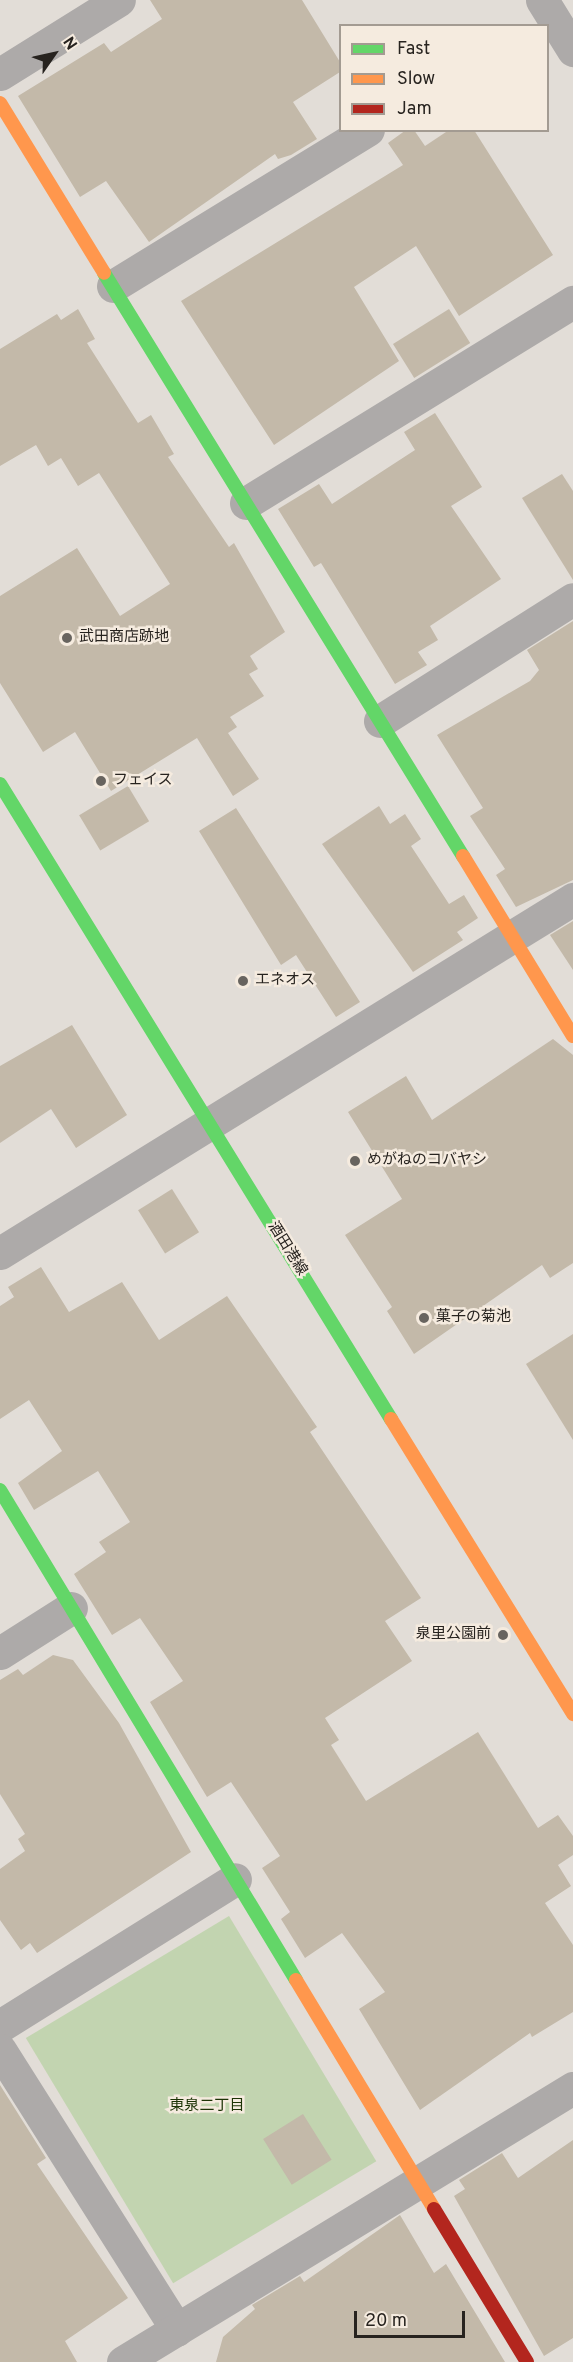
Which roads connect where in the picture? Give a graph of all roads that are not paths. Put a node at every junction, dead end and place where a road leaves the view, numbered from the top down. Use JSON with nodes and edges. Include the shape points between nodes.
{"nodes":[{"id":1,"x":119,"y":0,"type":"edge"},
{"id":2,"x":552,"y":12,"type":"edge"},
{"id":3,"x":573,"y":50,"type":"edge"},
{"id":4,"x":0,"y":74,"type":"edge"},
{"id":5,"x":0,"y":103,"type":"edge"},
{"id":6,"x":365,"y":132,"type":"edge"},
{"id":7,"x":113,"y":286,"type":"junction"},
{"id":8,"x":573,"y":302,"type":"edge"},
{"id":9,"x":246,"y":503,"type":"junction"},
{"id":10,"x":573,"y":600,"type":"edge"},
{"id":11,"x":380,"y":721,"type":"junction"},
{"id":12,"x":0,"y":784,"type":"edge"},
{"id":13,"x":573,"y":899,"type":"edge"},
{"id":14,"x":512,"y":937,"type":"junction"},
{"id":15,"x":573,"y":1036,"type":"edge"},
{"id":16,"x":210,"y":1125,"type":"junction"},
{"id":17,"x":0,"y":1253,"type":"edge"},
{"id":18,"x":0,"y":1490,"type":"edge"},
{"id":19,"x":72,"y":1608,"type":"junction"},
{"id":20,"x":0,"y":1653,"type":"edge"},
{"id":21,"x":573,"y":1714,"type":"edge"},
{"id":22,"x":235,"y":1879,"type":"junction"},
{"id":23,"x":0,"y":2026,"type":"edge"},
{"id":24,"x":0,"y":2050,"type":"edge"},
{"id":25,"x":573,"y":2088,"type":"edge"},
{"id":26,"x":420,"y":2184,"type":"junction"},
{"id":27,"x":177,"y":2330,"type":"junction"},
{"id":28,"x":123,"y":2362,"type":"edge"},
{"id":29,"x":527,"y":2362,"type":"edge"}],
"edges":[{"from":1,"to":4,"type":"street"},
{"from":2,"to":3,"type":"street"},
{"from":5,"to":7,"type":"street"},
{"from":6,"to":7,"type":"street"},
{"from":7,"to":9,"type":"street"},
{"from":8,"to":9,"type":"street"},
{"from":9,"to":11,"type":"street"},
{"from":10,"to":11,"type":"street"},
{"from":11,"to":14,"type":"street"},
{"from":12,"to":16,"type":"street","name":"酒田港線"},
{"from":13,"to":14,"type":"street"},
{"from":14,"to":15,"type":"street"},
{"from":14,"to":16,"type":"street"},
{"from":16,"to":17,"type":"street"},
{"from":16,"to":21,"type":"street","name":"酒田港線"},
{"from":18,"to":19,"type":"street"},
{"from":19,"to":20,"type":"street"},
{"from":19,"to":22,"type":"street"},
{"from":22,"to":23,"type":"street"},
{"from":22,"to":26,"type":"street"},
{"from":24,"to":27,"type":"street"},
{"from":25,"to":26,"type":"street"},
{"from":26,"to":27,"type":"street"},
{"from":26,"to":29,"type":"street"},
{"from":27,"to":28,"type":"street"}]}
